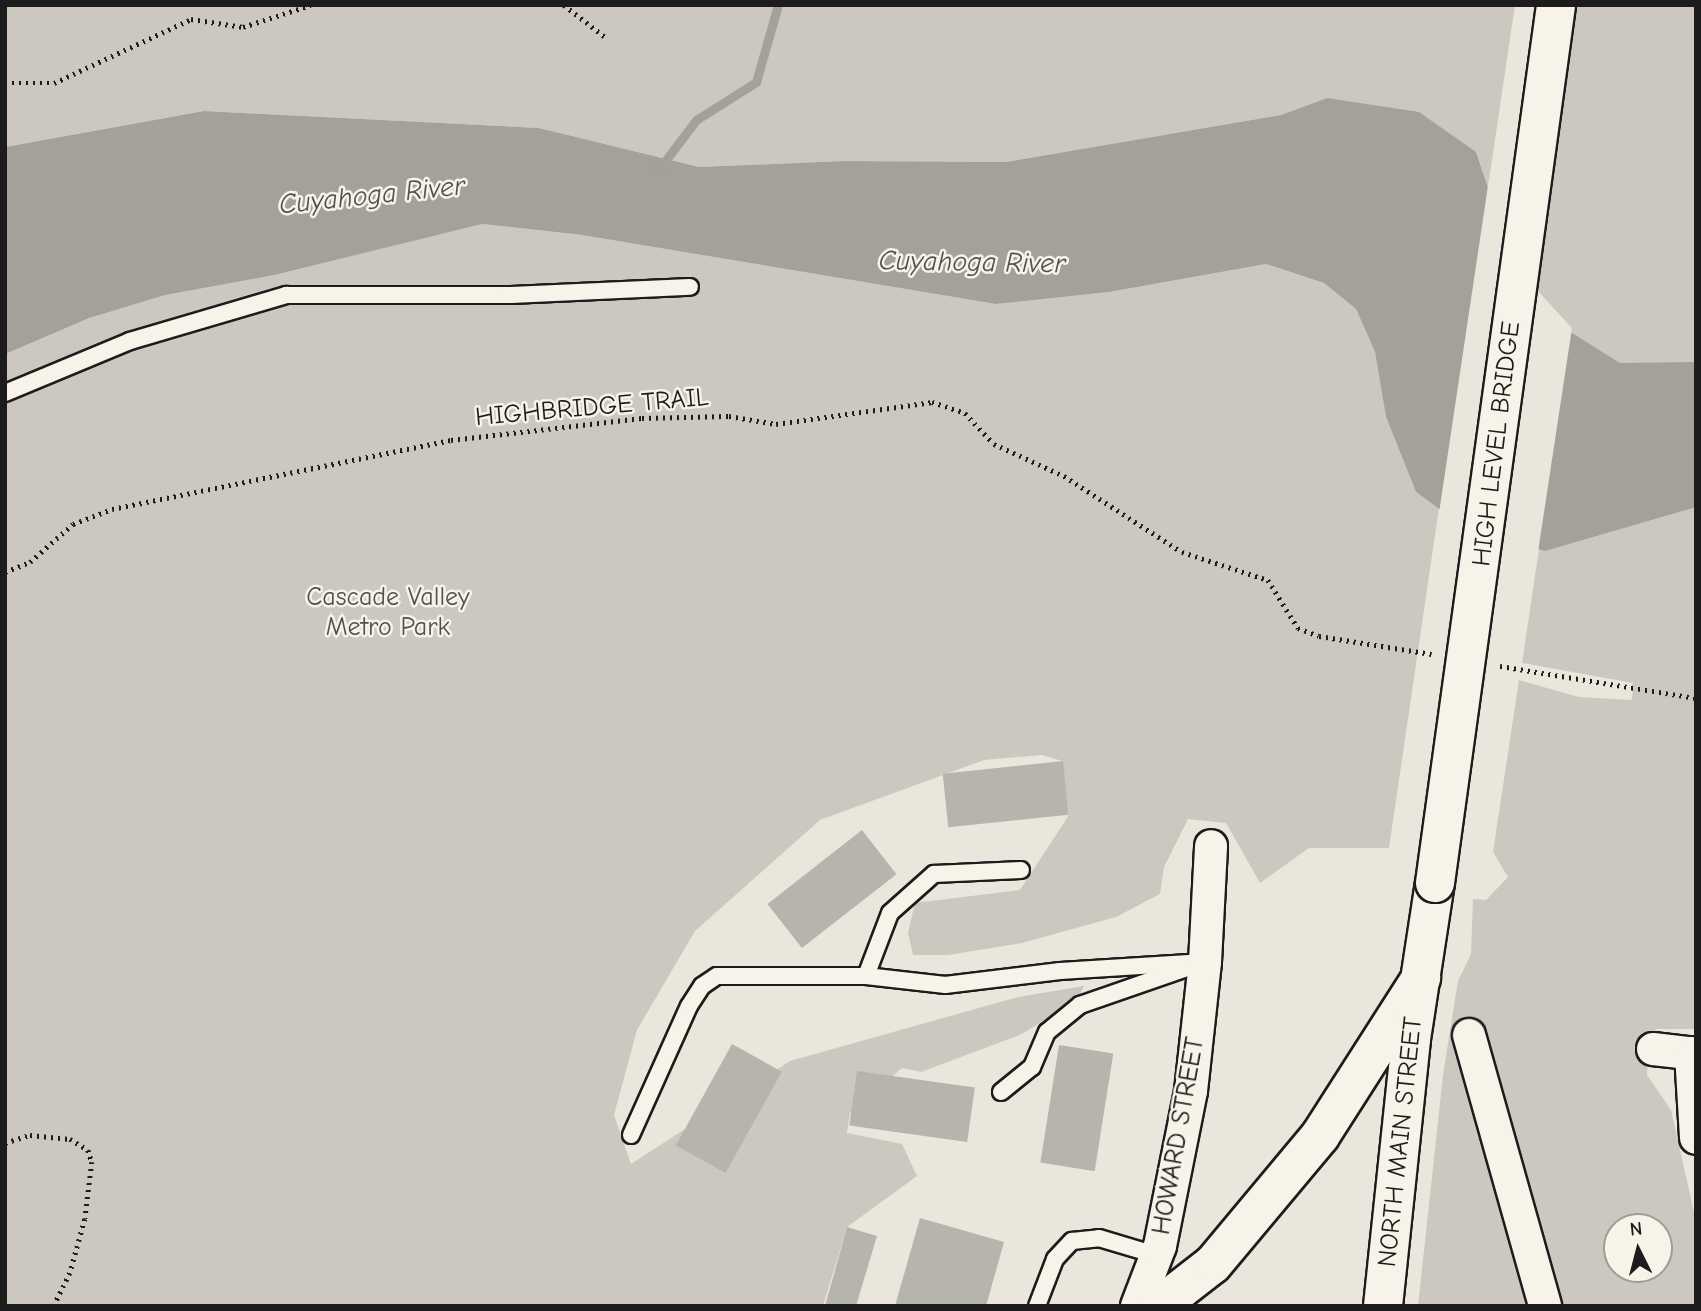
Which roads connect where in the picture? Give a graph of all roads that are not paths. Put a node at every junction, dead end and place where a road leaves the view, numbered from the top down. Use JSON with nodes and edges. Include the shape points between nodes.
{"nodes":[{"id":1,"x":1556,"y":5,"type":"edge"},
{"id":2,"x":690,"y":287,"type":"dead end"},
{"id":3,"x":5,"y":393,"type":"edge"},
{"id":4,"x":1211,"y":846,"type":"dead end"},
{"id":5,"x":1021,"y":870,"type":"dead end"},
{"id":6,"x":1205,"y":962,"type":"junction"},
{"id":7,"x":866,"y":976,"type":"junction"},
{"id":8,"x":1421,"y":978,"type":"junction"},
{"id":9,"x":1469,"y":1035,"type":"dead end"},
{"id":10,"x":1653,"y":1048,"type":"dead end"},
{"id":11,"x":1693,"y":1054,"type":"edge"},
{"id":12,"x":1001,"y":1092,"type":"dead end"},
{"id":13,"x":631,"y":1135,"type":"dead end"},
{"id":14,"x":1696,"y":1138,"type":"edge"},
{"id":15,"x":1156,"y":1255,"type":"junction"},
{"id":16,"x":1037,"y":1306,"type":"edge"},
{"id":17,"x":1137,"y":1306,"type":"edge"},
{"id":18,"x":1158,"y":1306,"type":"edge"},
{"id":19,"x":1383,"y":1306,"type":"edge"},
{"id":20,"x":1545,"y":1306,"type":"edge"}],
"edges":[{"from":1,"to":8,"type":"main road","name":"HIGH LEVEL BRIDGE","bridge":true},
{"from":2,"to":3,"type":"lane","via":[[511,295],[286,295],[130,341]]},
{"from":4,"to":6,"type":"street","name":"HOWARD STREET"},
{"from":5,"to":7,"type":"lane","via":[[934,874],[890,913]]},
{"from":6,"to":7,"type":"lane","via":[[1060,971],[946,985]]},
{"from":6,"to":12,"type":"lane","via":[[1080,1005],[1047,1032],[1032,1067]]},
{"from":6,"to":15,"type":"street","name":"HOWARD STREET","via":[[1191,1091]]},
{"from":7,"to":13,"type":"lane","via":[[717,976],[702,986]]},
{"from":8,"to":18,"type":"main road","via":[[1320,1136],[1213,1264]]},
{"from":8,"to":19,"type":"main road","name":"NORTH MAIN STREET"},
{"from":9,"to":20,"type":"street"},
{"from":10,"to":11,"type":"street"},
{"from":11,"to":14,"type":"street"},
{"from":15,"to":16,"type":"lane","via":[[1099,1238],[1072,1241],[1055,1259]]},
{"from":15,"to":17,"type":"street","name":"HOWARD STREET"}]}
